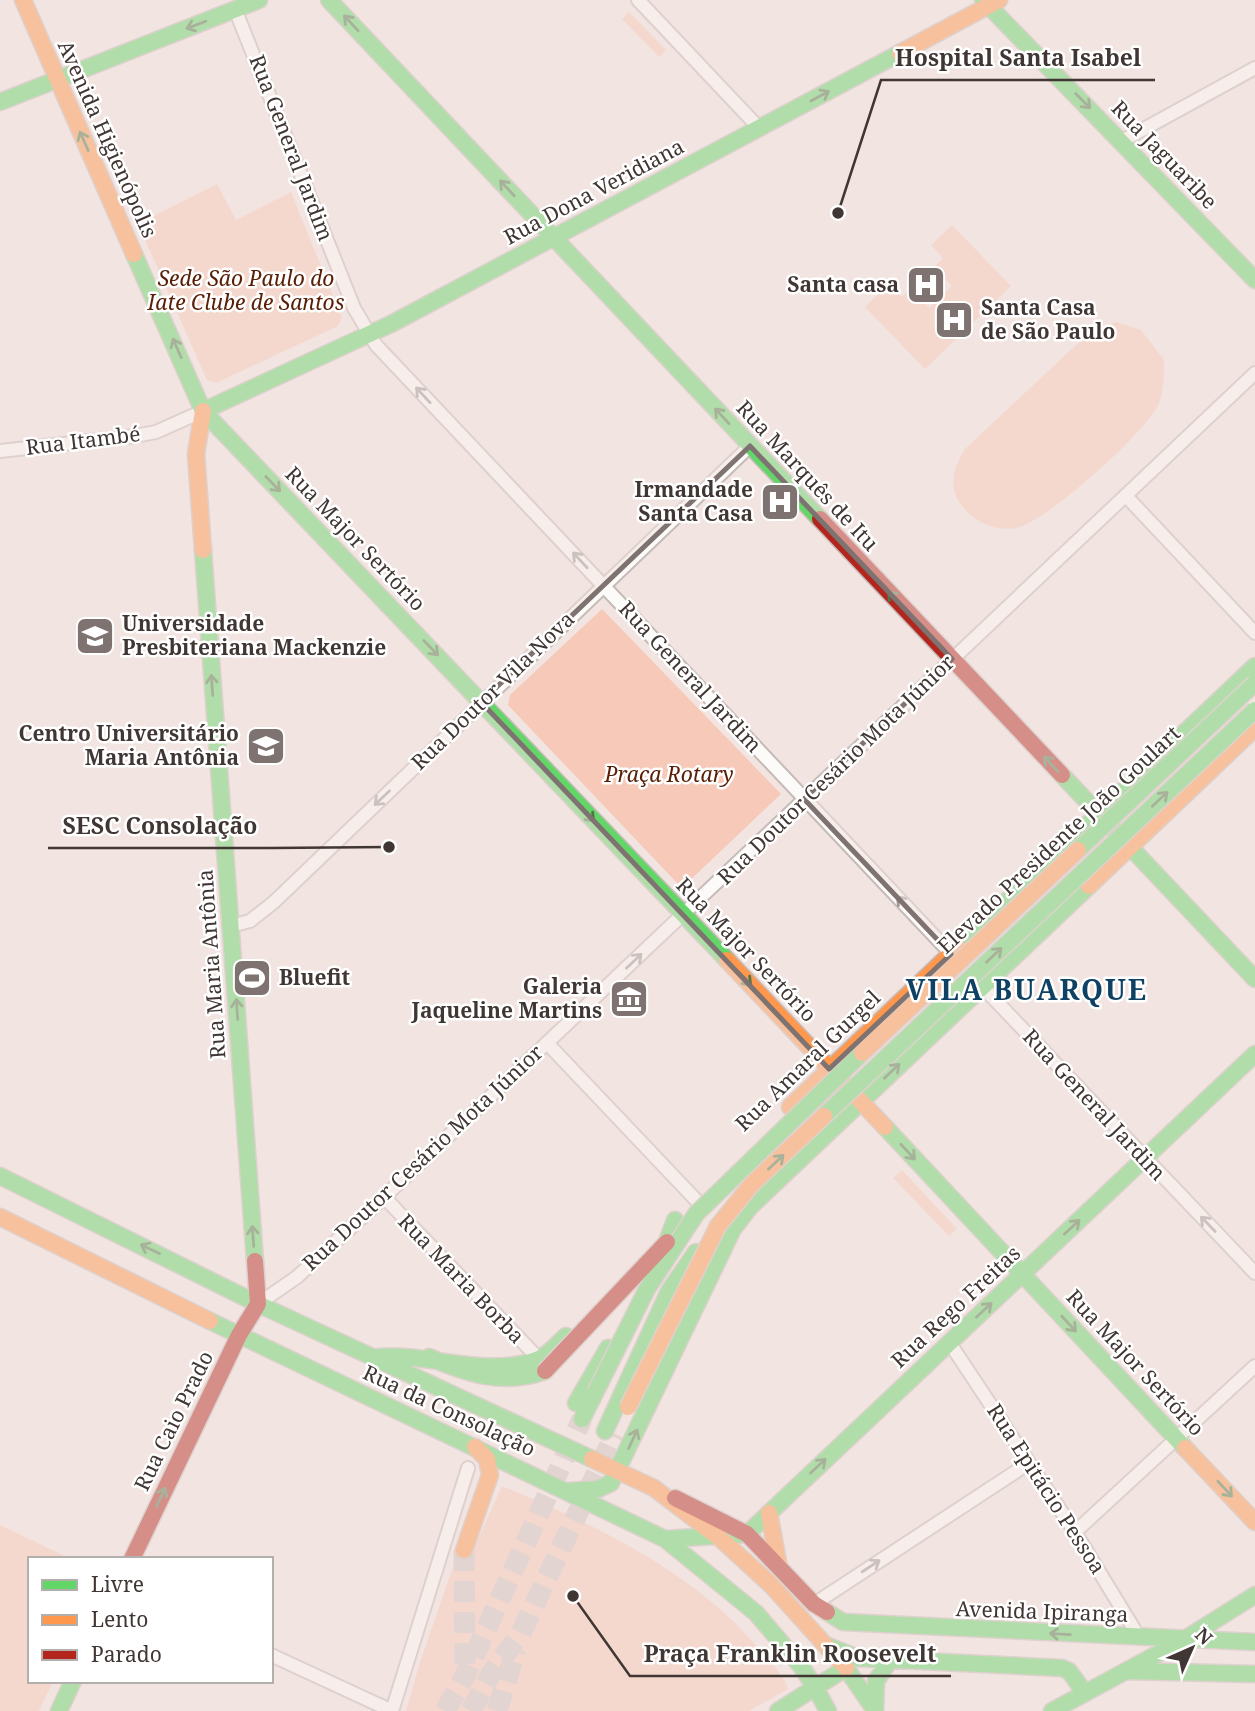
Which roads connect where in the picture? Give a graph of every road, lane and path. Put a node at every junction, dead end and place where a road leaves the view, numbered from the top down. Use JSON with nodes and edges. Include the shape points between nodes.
{"nodes":[{"id":1,"x":23,"y":0,"type":"edge"},
{"id":2,"x":259,"y":0,"type":"edge"},
{"id":3,"x":329,"y":0,"type":"edge"},
{"id":4,"x":638,"y":0,"type":"edge"},
{"id":5,"x":990,"y":2,"type":"edge"},
{"id":6,"x":235,"y":9,"type":"junction"},
{"id":7,"x":1255,"y":68,"type":"edge"},
{"id":8,"x":57,"y":80,"type":"junction"},
{"id":9,"x":0,"y":102,"type":"edge"},
{"id":10,"x":760,"y":129,"type":"junction"},
{"id":11,"x":1122,"y":141,"type":"junction"},
{"id":12,"x":553,"y":239,"type":"junction"},
{"id":13,"x":1255,"y":280,"type":"edge"},
{"id":14,"x":369,"y":335,"type":"junction"},
{"id":15,"x":1255,"y":373,"type":"edge"},
{"id":16,"x":203,"y":411,"type":"junction"},
{"id":17,"x":226,"y":435,"type":"junction"},
{"id":18,"x":197,"y":444,"type":"junction"},
{"id":19,"x":750,"y":446,"type":"junction"},
{"id":20,"x":0,"y":451,"type":"edge"},
{"id":21,"x":1126,"y":496,"type":"junction"},
{"id":22,"x":603,"y":585,"type":"junction"},
{"id":23,"x":1255,"y":633,"type":"edge"},
{"id":24,"x":952,"y":659,"type":"junction"},
{"id":25,"x":1255,"y":666,"type":"edge"},
{"id":26,"x":1255,"y":683,"type":"edge"},
{"id":27,"x":481,"y":702,"type":"junction"},
{"id":28,"x":1255,"y":710,"type":"edge"},
{"id":29,"x":1255,"y":728,"type":"edge"},
{"id":30,"x":804,"y":799,"type":"junction"},
{"id":31,"x":1098,"y":814,"type":"junction"},
{"id":32,"x":1129,"y":847,"type":"junction"},
{"id":33,"x":683,"y":915,"type":"junction"},
{"id":34,"x":231,"y":926,"type":"junction"},
{"id":35,"x":951,"y":954,"type":"junction"},
{"id":36,"x":1255,"y":979,"type":"edge"},
{"id":37,"x":981,"y":986,"type":"junction"},
{"id":38,"x":547,"y":1043,"type":"junction"},
{"id":39,"x":1255,"y":1054,"type":"edge"},
{"id":40,"x":829,"y":1069,"type":"junction"},
{"id":41,"x":860,"y":1101,"type":"junction"},
{"id":42,"x":1144,"y":1159,"type":"junction"},
{"id":43,"x":0,"y":1176,"type":"edge"},
{"id":44,"x":772,"y":1185,"type":"junction"},
{"id":45,"x":384,"y":1197,"type":"junction"},
{"id":46,"x":696,"y":1207,"type":"junction"},
{"id":47,"x":0,"y":1217,"type":"edge"},
{"id":48,"x":675,"y":1220,"type":"junction"},
{"id":49,"x":1255,"y":1273,"type":"edge"},
{"id":50,"x":1022,"y":1274,"type":"junction"},
{"id":51,"x":258,"y":1304,"type":"junction"},
{"id":52,"x":239,"y":1335,"type":"junction"},
{"id":53,"x":949,"y":1342,"type":"junction"},
{"id":54,"x":378,"y":1357,"type":"junction"},
{"id":55,"x":542,"y":1365,"type":"junction"},
{"id":56,"x":1255,"y":1366,"type":"edge"},
{"id":57,"x":576,"y":1403,"type":"tunnel mouth"},
{"id":58,"x":583,"y":1419,"type":"tunnel mouth"},
{"id":59,"x":1177,"y":1439,"type":"junction"},
{"id":60,"x":475,"y":1447,"type":"junction"},
{"id":61,"x":1029,"y":1463,"type":"junction"},
{"id":62,"x":468,"y":1468,"type":"dead end"},
{"id":63,"x":618,"y":1470,"type":"junction"},
{"id":64,"x":653,"y":1488,"type":"junction"},
{"id":65,"x":569,"y":1491,"type":"junction"},
{"id":66,"x":769,"y":1513,"type":"junction"},
{"id":67,"x":1255,"y":1522,"type":"edge"},
{"id":68,"x":1075,"y":1532,"type":"junction"},
{"id":69,"x":747,"y":1534,"type":"junction"},
{"id":70,"x":720,"y":1538,"type":"junction"},
{"id":71,"x":665,"y":1539,"type":"junction"},
{"id":72,"x":464,"y":1550,"type":"tunnel mouth"},
{"id":73,"x":133,"y":1557,"type":"edge"},
{"id":74,"x":779,"y":1567,"type":"junction"},
{"id":75,"x":1255,"y":1595,"type":"edge"},
{"id":76,"x":814,"y":1604,"type":"junction"},
{"id":77,"x":830,"y":1615,"type":"joint"},
{"id":78,"x":1139,"y":1637,"type":"junction"},
{"id":79,"x":1185,"y":1639,"type":"junction"},
{"id":80,"x":1255,"y":1642,"type":"edge"},
{"id":81,"x":826,"y":1645,"type":"junction"},
{"id":82,"x":273,"y":1656,"type":"edge"},
{"id":83,"x":892,"y":1657,"type":"junction"},
{"id":84,"x":846,"y":1668,"type":"junction"},
{"id":85,"x":1132,"y":1668,"type":"junction"},
{"id":86,"x":1255,"y":1674,"type":"edge"},
{"id":87,"x":72,"y":1683,"type":"edge"},
{"id":88,"x":816,"y":1689,"type":"junction"},
{"id":89,"x":1085,"y":1693,"type":"junction"},
{"id":90,"x":59,"y":1711,"type":"edge"},
{"id":91,"x":392,"y":1711,"type":"edge"},
{"id":92,"x":778,"y":1711,"type":"edge"},
{"id":93,"x":828,"y":1711,"type":"edge"},
{"id":94,"x":875,"y":1711,"type":"edge"},
{"id":95,"x":1052,"y":1711,"type":"edge"}],
"edges":[{"from":1,"to":8,"type":"main road","name":"Avenida Higienópolis"},
{"from":2,"to":6,"type":"main road"},
{"from":12,"to":3,"type":"main road","name":"Rua Marquês de Itu","one_way":true},
{"from":4,"to":10,"type":"street"},
{"from":10,"to":5,"type":"main road","name":"Rua Dona Veridiana","one_way":true},
{"from":5,"to":11,"type":"main road","name":"Rua Jaguaribe","one_way":true},
{"from":6,"to":8,"type":"main road","one_way":true},
{"from":6,"to":14,"type":"street","name":"Rua General Jardim","via":[[354,308]]},
{"from":7,"to":11,"type":"street"},
{"from":8,"to":9,"type":"main road"},
{"from":16,"to":8,"type":"main road","name":"Avenida Higienópolis","one_way":true},
{"from":10,"to":12,"type":"main road","name":"Rua Dona Veridiana"},
{"from":11,"to":13,"type":"main road","name":"Rua Jaguaribe"},
{"from":12,"to":14,"type":"main road","name":"Rua Dona Veridiana"},
{"from":19,"to":12,"type":"main road","name":"Rua Marquês de Itu","one_way":true},
{"from":14,"to":16,"type":"main road","name":"Rua Dona Veridiana"},
{"from":22,"to":14,"type":"street","name":"Rua General Jardim","one_way":true},
{"from":15,"to":21,"type":"street","name":"Rua Doutor Cesário Mota Júnior"},
{"from":16,"to":17,"type":"main road","name":"Rua Major Sertório"},
{"from":16,"to":18,"type":"main road","name":"Rua Maria Antônia"},
{"from":16,"to":20,"type":"street","name":"Rua Itambé","via":[[156,432]]},
{"from":17,"to":18,"type":"main road","via":[[208,434]]},
{"from":17,"to":27,"type":"main road","name":"Rua Major Sertório","one_way":true},
{"from":34,"to":18,"type":"main road","name":"Rua Maria Antônia","one_way":true},
{"from":19,"to":22,"type":"street","name":"Rua Doutor Vila Nova"},
{"from":24,"to":19,"type":"main road","name":"Rua Marquês de Itu","one_way":true},
{"from":21,"to":23,"type":"street"},
{"from":21,"to":24,"type":"street","name":"Rua Doutor Cesário Mota Júnior"},
{"from":22,"to":27,"type":"street","name":"Rua Doutor Vila Nova"},
{"from":22,"to":30,"type":"street","name":"Rua General Jardim"},
{"from":24,"to":30,"type":"street","name":"Rua Doutor Cesário Mota Júnior"},
{"from":31,"to":24,"type":"main road","name":"Rua Marquês de Itu","one_way":true},
{"from":25,"to":31,"type":"main road","name":"Rua Amaral Gurgel"},
{"from":26,"to":46,"type":"main road","name":"Elevado Presidente João Goulart","bridge":true},
{"from":27,"to":33,"type":"main road","name":"Rua Major Sertório","one_way":true},
{"from":27,"to":34,"type":"street","name":"Rua Doutor Vila Nova","one_way":true,"via":[[274,902],[250,921]]},
{"from":44,"to":28,"type":"main road","name":"Elevado Presidente João Goulart","one_way":true,"bridge":true,"via":[[739,1204],[708,1235],[669,1291],[610,1432],[628,1408],[718,1226],[752,1184]]},
{"from":29,"to":32,"type":"main road"},
{"from":30,"to":33,"type":"street","name":"Rua Doutor Cesário Mota Júnior"},
{"from":35,"to":30,"type":"street","name":"Rua General Jardim","one_way":true},
{"from":31,"to":32,"type":"main road","name":"Rua Marquês de Itu"},
{"from":31,"to":35,"type":"main road","name":"Rua Amaral Gurgel"},
{"from":32,"to":36,"type":"main road","name":"Rua Marquês de Itu"},
{"from":32,"to":37,"type":"main road"},
{"from":38,"to":33,"type":"street","name":"Rua Doutor Cesário Mota Júnior","one_way":true},
{"from":33,"to":40,"type":"main road","name":"Rua Major Sertório","one_way":true},
{"from":51,"to":34,"type":"main road","name":"Rua Maria Antônia","one_way":true},
{"from":35,"to":37,"type":"street","name":"Rua General Jardim"},
{"from":35,"to":40,"type":"main road","name":"Rua Amaral Gurgel"},
{"from":41,"to":37,"type":"main road","one_way":true},
{"from":37,"to":42,"type":"street","name":"Rua General Jardim"},
{"from":38,"to":45,"type":"street","name":"Rua Doutor Cesário Mota Júnior"},
{"from":38,"to":46,"type":"street"},
{"from":39,"to":42,"type":"main road","name":"Rua Rego Freitas"},
{"from":40,"to":41,"type":"main road","name":"Rua Major Sertório"},
{"from":40,"to":46,"type":"main road","name":"Rua Amaral Gurgel"},
{"from":41,"to":44,"type":"main road"},
{"from":41,"to":50,"type":"main road","name":"Rua Major Sertório","one_way":true},
{"from":49,"to":42,"type":"street","name":"Rua General Jardim","one_way":true},
{"from":50,"to":42,"type":"main road","name":"Rua Rego Freitas","one_way":true},
{"from":51,"to":43,"type":"main road","name":"Rua da Consolação","one_way":true},
{"from":63,"to":44,"type":"main road","one_way":true,"via":[[728,1239]]},
{"from":45,"to":51,"type":"street","name":"Rua Doutor Cesário Mota Júnior","via":[[297,1276]]},
{"from":45,"to":55,"type":"street","name":"Rua Maria Borba"},
{"from":46,"to":48,"type":"main road","name":"Rua Amaral Gurgel"},
{"from":46,"to":55,"type":"main road","bridge":true},
{"from":46,"to":58,"type":"main road","name":"Elevado Presidente João Goulart","bridge":true,"via":[[648,1289]]},
{"from":47,"to":52,"type":"main road","name":"Rua da Consolação"},
{"from":48,"to":55,"type":"main road","name":"Rua Amaral Gurgel"},
{"from":48,"to":57,"type":"main road","via":[[666,1247]]},
{"from":53,"to":50,"type":"main road","name":"Rua Rego Freitas","one_way":true},
{"from":50,"to":59,"type":"main road","name":"Rua Major Sertório","one_way":true},
{"from":51,"to":52,"type":"main road","name":"Rua Caio Prado"},
{"from":51,"to":54,"type":"main road","name":"Rua da Consolação"},
{"from":52,"to":60,"type":"main road","name":"Rua da Consolação"},
{"from":73,"to":52,"type":"main road","name":"Rua Caio Prado","one_way":true},
{"from":53,"to":61,"type":"street","name":"Rua Epitácio Pessoa"},
{"from":66,"to":53,"type":"main road","name":"Rua Rego Freitas","one_way":true},
{"from":54,"to":55,"type":"main road","name":"Rua da Consolação","via":[[397,1353],[429,1357],[449,1366],[524,1381]]},
{"from":54,"to":63,"type":"main road","name":"Rua da Consolação"},
{"from":56,"to":59,"type":"street"},
{"from":59,"to":67,"type":"main road","name":"Rua Major Sertório","one_way":true},
{"from":59,"to":68,"type":"street"},
{"from":60,"to":65,"type":"main road","name":"Rua da Consolação"},
{"from":60,"to":72,"type":"main road","via":[[486,1459],[489,1475]]},
{"from":61,"to":68,"type":"street","name":"Rua Epitácio Pessoa"},
{"from":76,"to":61,"type":"street","one_way":true},
{"from":62,"to":91,"type":"street"},
{"from":63,"to":64,"type":"main road","name":"Rua da Consolação"},
{"from":63,"to":65,"type":"main road","via":[[605,1486]]},
{"from":64,"to":69,"type":"main road","name":"Rua da Consolação"},
{"from":64,"to":70,"type":"main road","name":"Rua da Consolação"},
{"from":65,"to":71,"type":"main road","name":"Rua da Consolação"},
{"from":66,"to":69,"type":"main road","name":"Rua Rego Freitas"},
{"from":66,"to":74,"type":"main road"},
{"from":68,"to":78,"type":"street","name":"Rua Epitácio Pessoa"},
{"from":69,"to":70,"type":"main road"},
{"from":69,"to":74,"type":"main road","name":"Rua da Consolação"},
{"from":70,"to":71,"type":"main road"},
{"from":70,"to":81,"type":"main road","name":"Rua da Consolação"},
{"from":71,"to":88,"type":"main road","name":"Rua da Consolação","via":[[756,1613]]},
{"from":74,"to":76,"type":"main road","name":"Rua da Consolação"},
{"from":75,"to":79,"type":"main road"},
{"from":76,"to":77,"type":"main road","name":"Rua da Consolação"},
{"from":78,"to":77,"type":"main road","name":"Avenida Ipiranga","one_way":true,"via":[[857,1625]]},
{"from":78,"to":79,"type":"main road","name":"Avenida Ipiranga"},
{"from":78,"to":85,"type":"main road","via":[[1143,1652]]},
{"from":79,"to":80,"type":"main road","name":"Avenida Ipiranga"},
{"from":79,"to":85,"type":"main road"},
{"from":81,"to":83,"type":"main road","via":[[858,1658]]},
{"from":81,"to":84,"type":"main road","name":"Rua da Consolação"},
{"from":82,"to":91,"type":"street"},
{"from":83,"to":89,"type":"main road","via":[[1062,1668]]},
{"from":83,"to":94,"type":"main road","via":[[871,1689]]},
{"from":84,"to":88,"type":"main road"},
{"from":84,"to":94,"type":"main road","name":"Rua da Consolação"},
{"from":85,"to":86,"type":"main road"},
{"from":85,"to":89,"type":"main road"},
{"from":87,"to":90,"type":"main road"},
{"from":88,"to":92,"type":"main road"},
{"from":88,"to":93,"type":"main road","name":"Rua da Consolação"},
{"from":89,"to":95,"type":"main road"}]}
